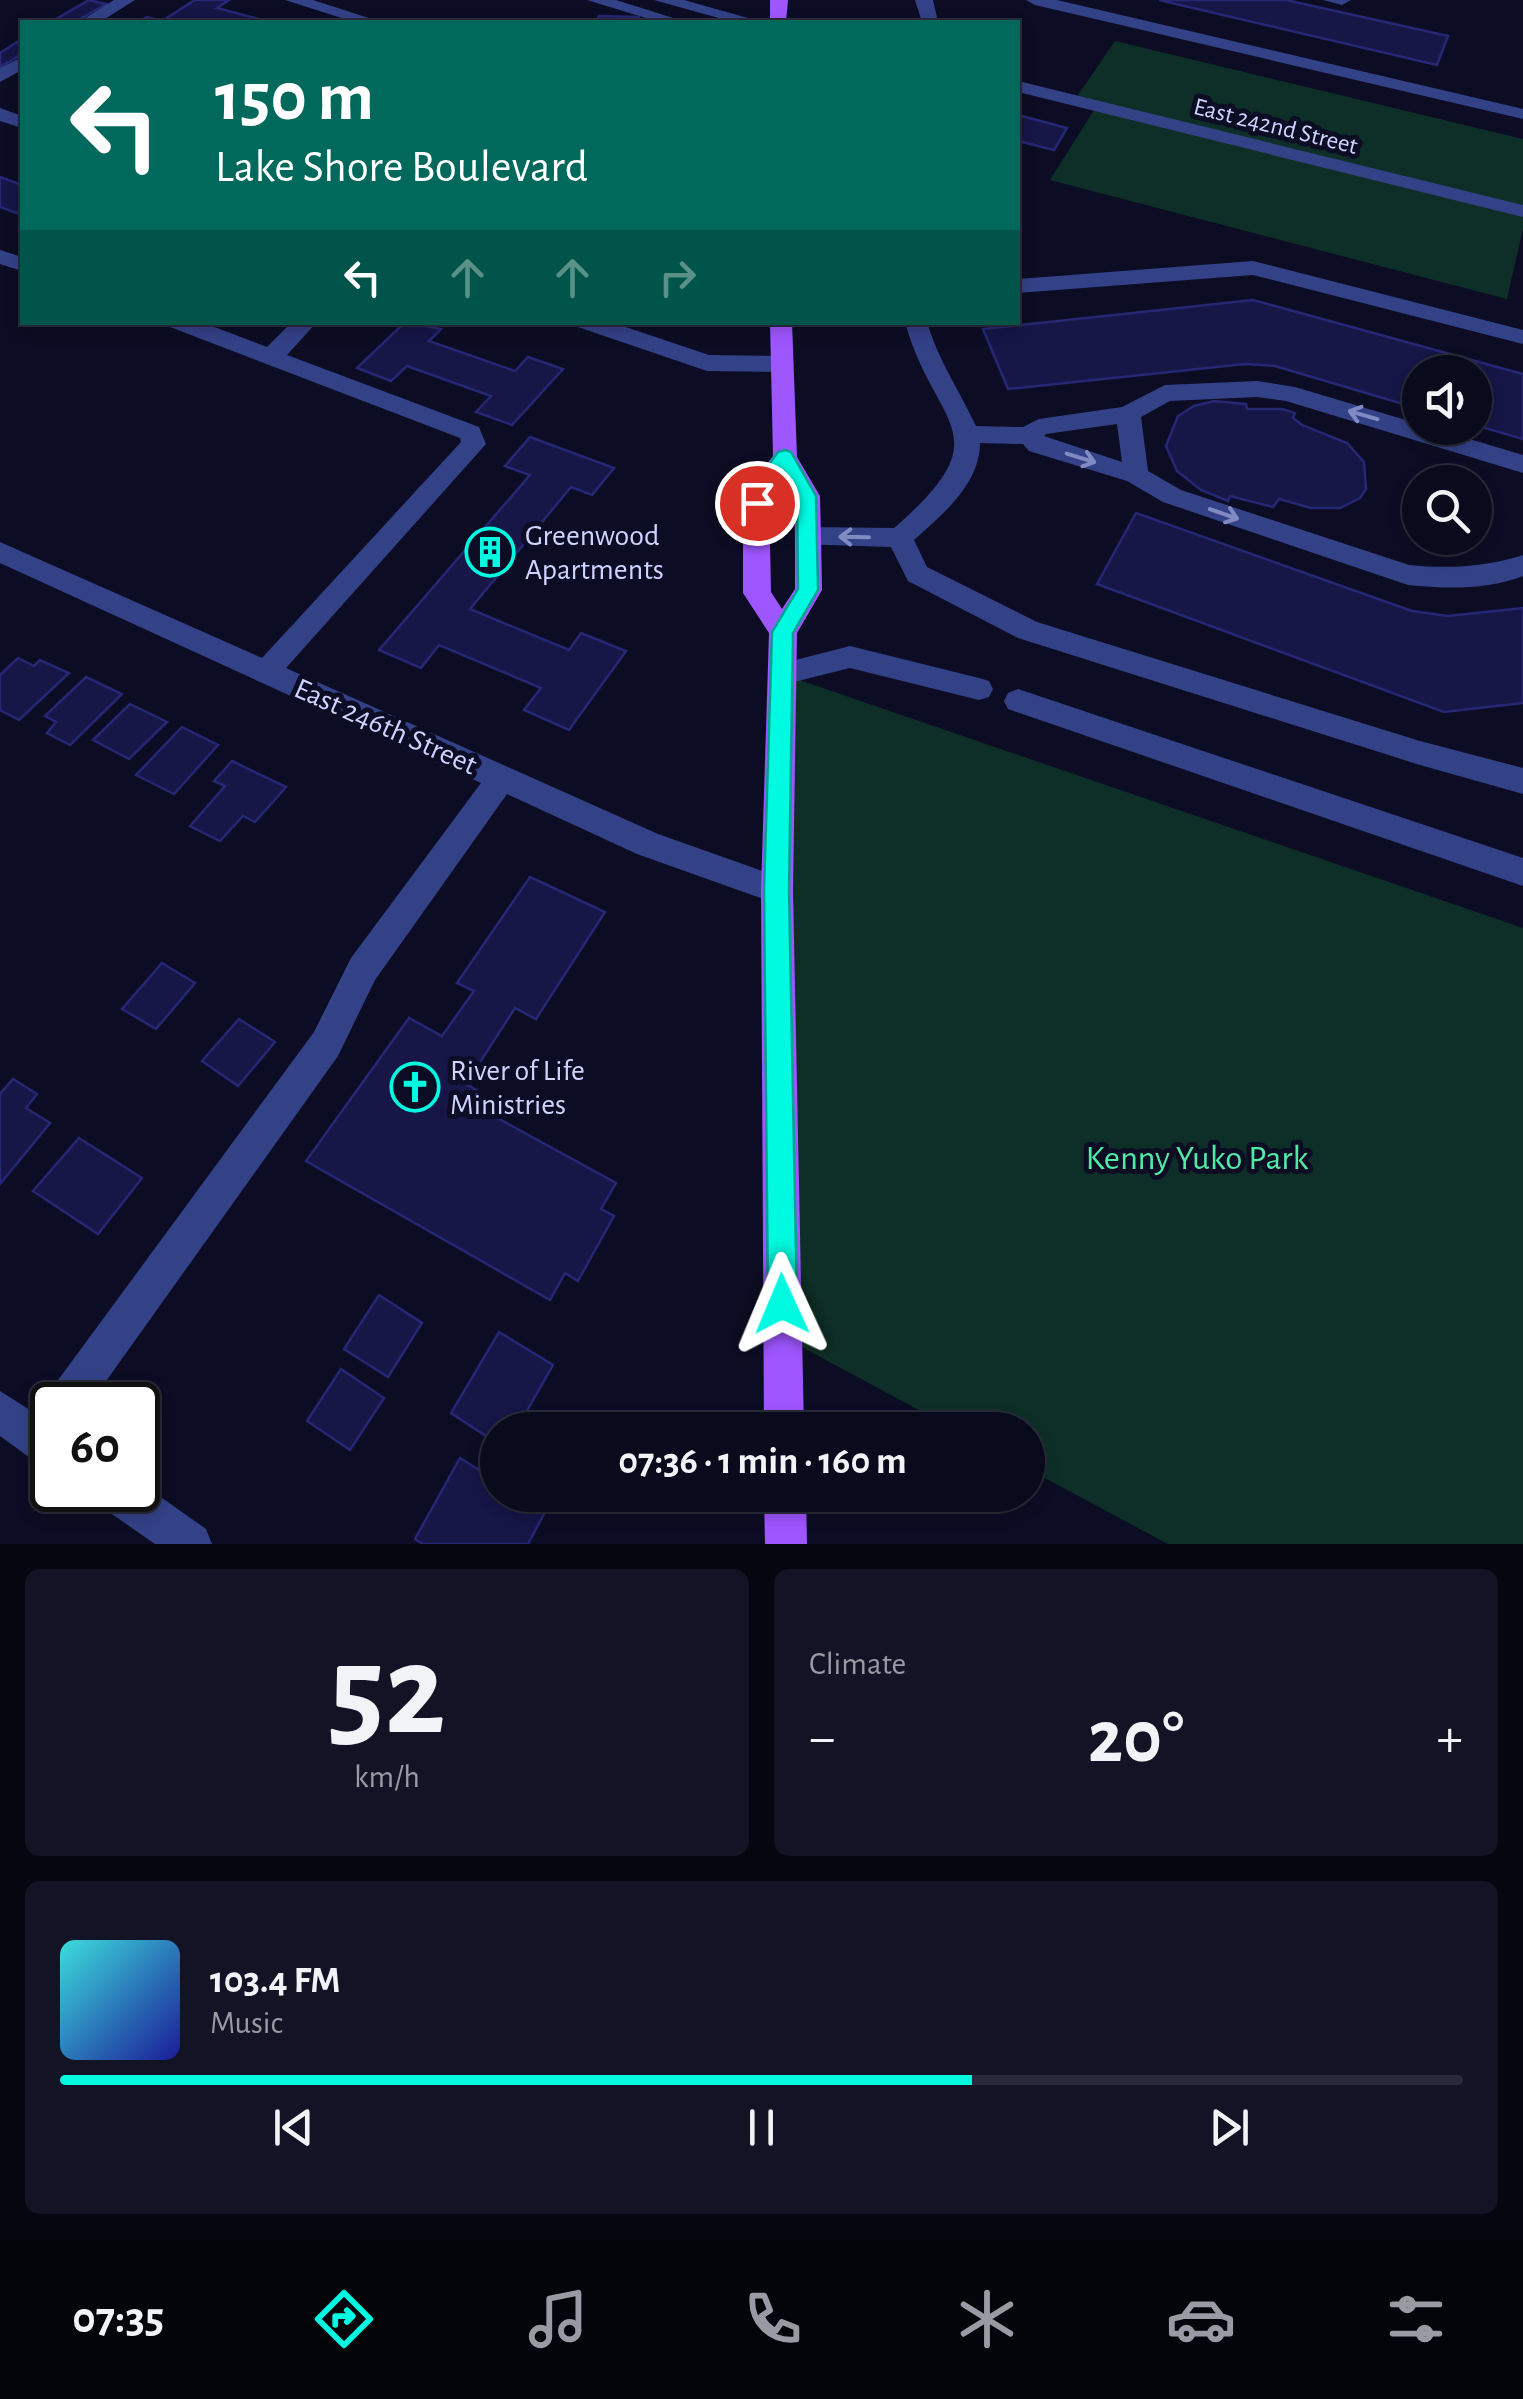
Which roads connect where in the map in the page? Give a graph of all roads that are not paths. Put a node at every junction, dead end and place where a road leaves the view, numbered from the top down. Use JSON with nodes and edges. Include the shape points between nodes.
{"nodes":[{"id":1,"x":126,"y":0,"type":"edge"},
{"id":2,"x":294,"y":0,"type":"edge"},
{"id":3,"x":596,"y":0,"type":"edge"},
{"id":4,"x":1035,"y":0,"type":"edge"},
{"id":5,"x":1332,"y":0,"type":"edge"},
{"id":6,"x":1342,"y":0,"type":"edge"},
{"id":7,"x":675,"y":12,"type":"edge"},
{"id":8,"x":91,"y":20,"type":"edge"},
{"id":9,"x":360,"y":20,"type":"edge"},
{"id":10,"x":737,"y":20,"type":"edge"},
{"id":11,"x":1020,"y":87,"type":"edge"},
{"id":12,"x":1519,"y":114,"type":"dead end"},
{"id":13,"x":1523,"y":211,"type":"edge"},
{"id":14,"x":1020,"y":286,"type":"edge"},
{"id":15,"x":186,"y":325,"type":"edge"},
{"id":16,"x":303,"y":325,"type":"edge"},
{"id":17,"x":595,"y":325,"type":"edge"},
{"id":18,"x":782,"y":325,"type":"edge"},
{"id":19,"x":917,"y":325,"type":"edge"},
{"id":20,"x":1523,"y":337,"type":"edge"},
{"id":21,"x":276,"y":359,"type":"junction"},
{"id":22,"x":782,"y":364,"type":"junction"},
{"id":23,"x":1128,"y":414,"type":"junction"},
{"id":24,"x":967,"y":434,"type":"junction"},
{"id":25,"x":1030,"y":436,"type":"junction"},
{"id":26,"x":785,"y":457,"type":"junction"},
{"id":27,"x":1523,"y":464,"type":"edge"},
{"id":28,"x":1136,"y":474,"type":"junction"},
{"id":29,"x":808,"y":536,"type":"junction"},
{"id":30,"x":900,"y":538,"type":"junction"},
{"id":31,"x":0,"y":552,"type":"edge"},
{"id":32,"x":1523,"y":565,"type":"edge"},
{"id":33,"x":783,"y":632,"type":"junction"},
{"id":34,"x":266,"y":672,"type":"junction"},
{"id":35,"x":782,"y":674,"type":"junction"},
{"id":36,"x":979,"y":689,"type":"dead end"},
{"id":37,"x":1018,"y":702,"type":"dead end"},
{"id":38,"x":502,"y":778,"type":"junction"},
{"id":39,"x":1523,"y":781,"type":"edge"},
{"id":40,"x":1523,"y":872,"type":"edge"},
{"id":41,"x":776,"y":890,"type":"junction"},
{"id":42,"x":81,"y":1382,"type":"edge"},
{"id":43,"x":0,"y":1411,"type":"edge"},
{"id":44,"x":784,"y":1412,"type":"edge"},
{"id":45,"x":30,"y":1427,"type":"edge"},
{"id":46,"x":146,"y":1512,"type":"edge"},
{"id":47,"x":786,"y":1512,"type":"edge"},
{"id":48,"x":192,"y":1544,"type":"edge"},
{"id":49,"x":786,"y":1544,"type":"edge"}],
"edges":[{"from":1,"to":8,"type":"street"},
{"from":2,"to":9,"type":"street"},
{"from":3,"to":7,"type":"street"},
{"from":4,"to":12,"type":"street"},
{"from":5,"to":6,"type":"street"},
{"from":7,"to":10,"type":"street"},
{"from":11,"to":13,"type":"street","name":"East 242nd Street"},
{"from":14,"to":20,"type":"street","via":[[1253,268]]},
{"from":15,"to":21,"type":"street"},
{"from":16,"to":21,"type":"street","via":[[275,352]]},
{"from":17,"to":22,"type":"street","via":[[706,363]]},
{"from":18,"to":22,"type":"main road"},
{"from":19,"to":24,"type":"street","via":[[927,361]]},
{"from":21,"to":34,"type":"street","via":[[470,433],[474,444]]},
{"from":22,"to":26,"type":"main road"},
{"from":23,"to":25,"type":"street","via":[[1039,427]]},
{"from":27,"to":23,"type":"street","one_way":true,"via":[[1257,389],[1165,393]]},
{"from":23,"to":28,"type":"street"},
{"from":24,"to":25,"type":"street"},
{"from":24,"to":30,"type":"street","via":[[970,447],[958,477]]},
{"from":25,"to":28,"type":"street","one_way":true,"via":[[1038,445]]},
{"from":26,"to":29,"type":"main road","via":[[807,496]]},
{"from":26,"to":33,"type":"main road","via":[[756,494],[757,593]]},
{"from":28,"to":32,"type":"street","one_way":true,"via":[[1172,496],[1408,575],[1500,574]]},
{"from":30,"to":29,"type":"street","one_way":true},
{"from":29,"to":33,"type":"main road","via":[[808,590]]},
{"from":30,"to":39,"type":"street","via":[[917,574],[1028,630]]},
{"from":31,"to":34,"type":"street","name":"East 246th Street"},
{"from":33,"to":35,"type":"main road"},
{"from":34,"to":38,"type":"street","name":"East 246th Street"},
{"from":35,"to":36,"type":"street","via":[[850,657]]},
{"from":35,"to":41,"type":"main road"},
{"from":37,"to":40,"type":"street"},
{"from":38,"to":41,"type":"street","name":"East 246th Street","via":[[648,844]]},
{"from":38,"to":42,"type":"street","via":[[363,969],[326,1044]]},
{"from":41,"to":44,"type":"main road"},
{"from":43,"to":45,"type":"street"},
{"from":46,"to":48,"type":"street"},
{"from":47,"to":49,"type":"main road"}]}
